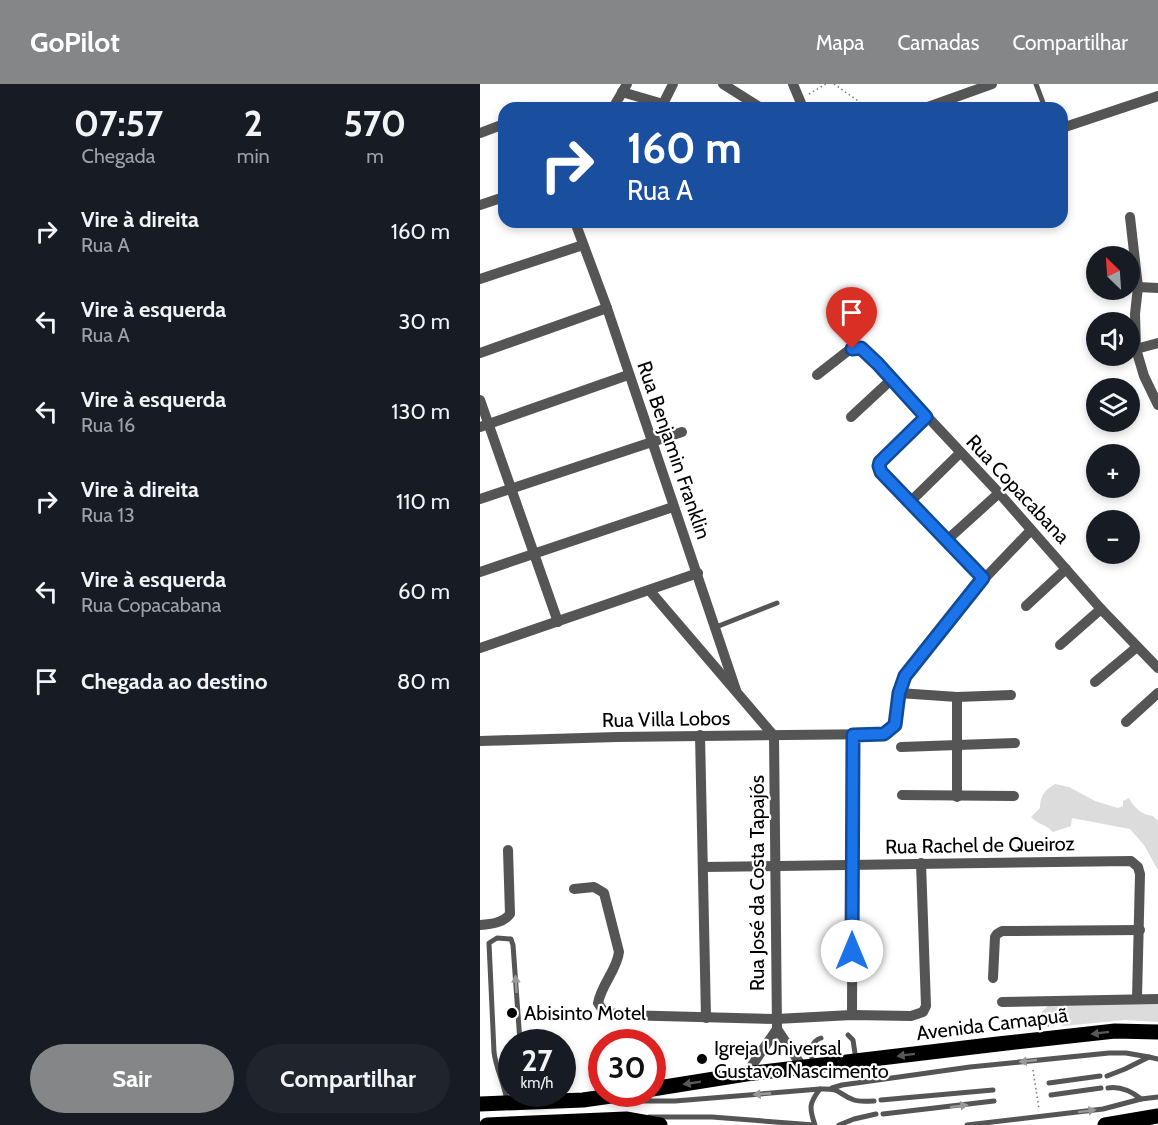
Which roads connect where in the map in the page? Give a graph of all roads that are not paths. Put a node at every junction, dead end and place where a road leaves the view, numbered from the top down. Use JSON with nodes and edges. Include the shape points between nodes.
{"nodes":[{"id":1,"x":673,"y":84,"type":"edge"},
{"id":2,"x":723,"y":84,"type":"edge"},
{"id":3,"x":793,"y":84,"type":"edge"},
{"id":4,"x":992,"y":84,"type":"edge"},
{"id":5,"x":1036,"y":84,"type":"edge"},
{"id":6,"x":625,"y":88,"type":"edge"},
{"id":7,"x":1158,"y":96,"type":"edge"},
{"id":8,"x":617,"y":102,"type":"edge"},
{"id":9,"x":658,"y":102,"type":"edge"},
{"id":10,"x":664,"y":102,"type":"edge"},
{"id":11,"x":752,"y":102,"type":"edge"},
{"id":12,"x":800,"y":102,"type":"edge"},
{"id":13,"x":942,"y":102,"type":"edge"},
{"id":14,"x":1044,"y":102,"type":"edge"},
{"id":15,"x":498,"y":126,"type":"edge"},
{"id":16,"x":1068,"y":126,"type":"edge"},
{"id":17,"x":480,"y":133,"type":"edge"},
{"id":18,"x":498,"y":199,"type":"edge"},
{"id":19,"x":480,"y":205,"type":"edge"},
{"id":20,"x":1130,"y":217,"type":"dead end"},
{"id":21,"x":577,"y":228,"type":"edge"},
{"id":22,"x":583,"y":245,"type":"junction"},
{"id":23,"x":1133,"y":246,"type":"edge"},
{"id":24,"x":480,"y":279,"type":"edge"},
{"id":25,"x":1140,"y":287,"type":"edge"},
{"id":26,"x":1158,"y":288,"type":"edge"},
{"id":27,"x":607,"y":308,"type":"junction"},
{"id":28,"x":1158,"y":343,"type":"edge"},
{"id":29,"x":1140,"y":348,"type":"edge"},
{"id":30,"x":480,"y":353,"type":"edge"},
{"id":31,"x":1140,"y":362,"type":"edge"},
{"id":32,"x":628,"y":375,"type":"junction"},
{"id":33,"x":817,"y":375,"type":"dead end"},
{"id":34,"x":892,"y":379,"type":"junction"},
{"id":35,"x":480,"y":400,"type":"edge"},
{"id":36,"x":1158,"y":405,"type":"edge"},
{"id":37,"x":851,"y":417,"type":"dead end"},
{"id":38,"x":926,"y":417,"type":"junction"},
{"id":39,"x":484,"y":425,"type":"edge"},
{"id":40,"x":682,"y":432,"type":"dead end"},
{"id":41,"x":651,"y":441,"type":"junction"},
{"id":42,"x":960,"y":453,"type":"junction"},
{"id":43,"x":512,"y":488,"type":"junction"},
{"id":44,"x":999,"y":493,"type":"junction"},
{"id":45,"x":480,"y":499,"type":"edge"},
{"id":46,"x":910,"y":502,"type":"junction"},
{"id":47,"x":673,"y":507,"type":"junction"},
{"id":48,"x":1031,"y":530,"type":"junction"},
{"id":49,"x":947,"y":540,"type":"junction"},
{"id":50,"x":533,"y":554,"type":"junction"},
{"id":51,"x":1066,"y":569,"type":"junction"},
{"id":52,"x":480,"y":572,"type":"edge"},
{"id":53,"x":698,"y":573,"type":"junction"},
{"id":54,"x":983,"y":578,"type":"junction"},
{"id":55,"x":650,"y":591,"type":"junction"},
{"id":56,"x":777,"y":603,"type":"dead end"},
{"id":57,"x":1026,"y":606,"type":"dead end"},
{"id":58,"x":1101,"y":609,"type":"junction"},
{"id":59,"x":558,"y":622,"type":"junction"},
{"id":60,"x":716,"y":627,"type":"junction"},
{"id":61,"x":1059,"y":645,"type":"dead end"},
{"id":62,"x":1137,"y":646,"type":"junction"},
{"id":63,"x":480,"y":648,"type":"edge"},
{"id":64,"x":1158,"y":668,"type":"edge"},
{"id":65,"x":1095,"y":682,"type":"dead end"},
{"id":66,"x":736,"y":690,"type":"junction"},
{"id":67,"x":899,"y":693,"type":"junction"},
{"id":68,"x":1158,"y":693,"type":"edge"},
{"id":69,"x":1011,"y":695,"type":"dead end"},
{"id":70,"x":957,"y":697,"type":"junction"},
{"id":71,"x":1126,"y":722,"type":"dead end"},
{"id":72,"x":700,"y":735,"type":"junction"},
{"id":73,"x":853,"y":735,"type":"junction"},
{"id":74,"x":774,"y":736,"type":"junction"},
{"id":75,"x":480,"y":741,"type":"edge"},
{"id":76,"x":1015,"y":743,"type":"dead end"},
{"id":77,"x":957,"y":745,"type":"junction"},
{"id":78,"x":901,"y":747,"type":"dead end"},
{"id":79,"x":902,"y":795,"type":"dead end"},
{"id":80,"x":1014,"y":796,"type":"dead end"},
{"id":81,"x":957,"y":797,"type":"junction"},
{"id":82,"x":508,"y":850,"type":"dead end"},
{"id":83,"x":921,"y":863,"type":"junction"},
{"id":84,"x":852,"y":865,"type":"junction"},
{"id":85,"x":776,"y":866,"type":"junction"},
{"id":86,"x":703,"y":867,"type":"junction"},
{"id":87,"x":574,"y":888,"type":"dead end"},
{"id":88,"x":480,"y":925,"type":"edge"},
{"id":89,"x":1140,"y":930,"type":"junction"},
{"id":90,"x":993,"y":978,"type":"dead end"},
{"id":91,"x":1137,"y":998,"type":"junction"},
{"id":92,"x":1158,"y":999,"type":"edge"},
{"id":93,"x":1002,"y":1002,"type":"dead end"},
{"id":94,"x":852,"y":1015,"type":"junction"},
{"id":95,"x":706,"y":1018,"type":"junction"},
{"id":96,"x":776,"y":1024,"type":"junction"},
{"id":97,"x":519,"y":1029,"type":"edge"},
{"id":98,"x":1158,"y":1032,"type":"edge"},
{"id":99,"x":848,"y":1035,"type":"dead end"},
{"id":100,"x":821,"y":1038,"type":"dead end"},
{"id":101,"x":1149,"y":1057,"type":"junction"},
{"id":102,"x":1158,"y":1059,"type":"edge"},
{"id":103,"x":856,"y":1061,"type":"junction"},
{"id":104,"x":808,"y":1068,"type":"junction"},
{"id":105,"x":498,"y":1072,"type":"edge"},
{"id":106,"x":746,"y":1074,"type":"junction"},
{"id":107,"x":1100,"y":1076,"type":"dead end"},
{"id":108,"x":1107,"y":1076,"type":"dead end"},
{"id":109,"x":1049,"y":1083,"type":"dead end"},
{"id":110,"x":666,"y":1087,"type":"edge"},
{"id":111,"x":832,"y":1088,"type":"junction"},
{"id":112,"x":1101,"y":1088,"type":"dead end"},
{"id":113,"x":1108,"y":1088,"type":"dead end"},
{"id":114,"x":820,"y":1089,"type":"junction"},
{"id":115,"x":993,"y":1090,"type":"dead end"},
{"id":116,"x":1051,"y":1095,"type":"dead end"},
{"id":117,"x":1158,"y":1097,"type":"edge"},
{"id":118,"x":588,"y":1099,"type":"edge"},
{"id":119,"x":1141,"y":1099,"type":"junction"},
{"id":120,"x":576,"y":1100,"type":"edge"},
{"id":121,"x":583,"y":1100,"type":"junction"},
{"id":122,"x":994,"y":1101,"type":"dead end"},
{"id":123,"x":498,"y":1103,"type":"edge"},
{"id":124,"x":480,"y":1104,"type":"edge"},
{"id":125,"x":1158,"y":1116,"type":"edge"},
{"id":126,"x":626,"y":1119,"type":"junction"},
{"id":127,"x":602,"y":1122,"type":"edge"},
{"id":128,"x":542,"y":1124,"type":"edge"},
{"id":129,"x":487,"y":1125,"type":"edge"},
{"id":130,"x":660,"y":1125,"type":"edge"},
{"id":131,"x":815,"y":1125,"type":"edge"},
{"id":132,"x":839,"y":1125,"type":"edge"},
{"id":133,"x":967,"y":1125,"type":"edge"},
{"id":134,"x":1105,"y":1125,"type":"edge"}],
"edges":[{"from":1,"to":10,"type":"street"},
{"from":2,"to":11,"type":"street"},
{"from":3,"to":12,"type":"street"},
{"from":4,"to":13,"type":"street"},
{"from":5,"to":14,"type":"lane"},
{"from":6,"to":8,"type":"street"},
{"from":6,"to":9,"type":"street"},
{"from":7,"to":16,"type":"street"},
{"from":15,"to":17,"type":"street"},
{"from":18,"to":19,"type":"street"},
{"from":20,"to":23,"type":"street"},
{"from":21,"to":22,"type":"street","name":"Rua Benjamin Franklin"},
{"from":22,"to":24,"type":"street"},
{"from":22,"to":27,"type":"street","name":"Rua Benjamin Franklin"},
{"from":25,"to":26,"type":"street"},
{"from":27,"to":30,"type":"street"},
{"from":27,"to":32,"type":"street","name":"Rua Benjamin Franklin"},
{"from":28,"to":29,"type":"street"},
{"from":31,"to":36,"type":"street"},
{"from":32,"to":39,"type":"street"},
{"from":32,"to":41,"type":"street","name":"Rua Benjamin Franklin"},
{"from":33,"to":34,"type":"street","name":"Rua Copacabana","via":[[846,352],[861,348]]},
{"from":34,"to":37,"type":"street"},
{"from":34,"to":38,"type":"street","name":"Rua Copacabana"},
{"from":35,"to":39,"type":"street"},
{"from":38,"to":42,"type":"street","name":"Rua Copacabana"},
{"from":38,"to":46,"type":"street","via":[[879,466]]},
{"from":39,"to":43,"type":"street"},
{"from":40,"to":41,"type":"street"},
{"from":41,"to":43,"type":"street"},
{"from":41,"to":47,"type":"street","name":"Rua Benjamin Franklin"},
{"from":42,"to":44,"type":"street","name":"Rua Copacabana"},
{"from":42,"to":46,"type":"street"},
{"from":43,"to":45,"type":"street"},
{"from":43,"to":50,"type":"street"},
{"from":44,"to":48,"type":"street","name":"Rua Copacabana"},
{"from":44,"to":49,"type":"street"},
{"from":46,"to":49,"type":"street"},
{"from":47,"to":50,"type":"street"},
{"from":47,"to":53,"type":"street","name":"Rua Benjamin Franklin"},
{"from":48,"to":51,"type":"street","name":"Rua Copacabana"},
{"from":48,"to":54,"type":"street"},
{"from":49,"to":54,"type":"street"},
{"from":50,"to":52,"type":"street"},
{"from":50,"to":59,"type":"street"},
{"from":51,"to":57,"type":"street"},
{"from":51,"to":58,"type":"street","name":"Rua Copacabana"},
{"from":53,"to":55,"type":"street"},
{"from":53,"to":60,"type":"street","name":"Rua Benjamin Franklin"},
{"from":54,"to":67,"type":"street","via":[[917,658]]},
{"from":55,"to":59,"type":"street"},
{"from":55,"to":66,"type":"street"},
{"from":56,"to":60,"type":"lane"},
{"from":58,"to":61,"type":"street"},
{"from":58,"to":62,"type":"street","name":"Rua Copacabana"},
{"from":59,"to":63,"type":"street"},
{"from":60,"to":66,"type":"street","name":"Rua Benjamin Franklin"},
{"from":62,"to":64,"type":"street","name":"Rua Copacabana"},
{"from":62,"to":65,"type":"street"},
{"from":66,"to":74,"type":"street"},
{"from":67,"to":70,"type":"street"},
{"from":67,"to":73,"type":"street","name":"Rua Villa Lobos","via":[[895,725],[890,730],[884,734]]},
{"from":68,"to":71,"type":"street"},
{"from":69,"to":70,"type":"street"},
{"from":70,"to":77,"type":"street"},
{"from":72,"to":74,"type":"street","name":"Rua Villa Lobos"},
{"from":72,"to":75,"type":"street","name":"Rua Villa Lobos"},
{"from":72,"to":86,"type":"street"},
{"from":73,"to":74,"type":"street","name":"Rua Villa Lobos"},
{"from":73,"to":84,"type":"street"},
{"from":74,"to":85,"type":"street","name":"Rua José da Costa Tapajós"},
{"from":76,"to":77,"type":"street"},
{"from":77,"to":78,"type":"street"},
{"from":77,"to":81,"type":"street"},
{"from":79,"to":81,"type":"street"},
{"from":80,"to":81,"type":"street"},
{"from":82,"to":88,"type":"street","via":[[510,914],[502,921]]},
{"from":83,"to":84,"type":"street","name":"Rua Rachel de Queiroz"},
{"from":83,"to":89,"type":"street","name":"Rua Rachel de Queiroz","via":[[1131,861],[1140,874]]},
{"from":83,"to":94,"type":"street","via":[[926,1008],[911,1016]]},
{"from":84,"to":85,"type":"street","name":"Rua Rachel de Queiroz"},
{"from":84,"to":94,"type":"street"},
{"from":85,"to":86,"type":"street","name":"Rua Rachel de Queiroz"},
{"from":85,"to":96,"type":"street","name":"Rua José da Costa Tapajós"},
{"from":86,"to":95,"type":"street"},
{"from":87,"to":95,"type":"street","via":[[594,887],[604,893],[619,952],[618,962],[599,997],[601,1010],[608,1014]]},
{"from":89,"to":90,"type":"street","via":[[1002,931],[997,934]]},
{"from":89,"to":91,"type":"street"},
{"from":91,"to":92,"type":"street"},
{"from":91,"to":93,"type":"street"},
{"from":94,"to":96,"type":"street"},
{"from":95,"to":96,"type":"street"},
{"from":96,"to":104,"type":"street"},
{"from":96,"to":106,"type":"street"},
{"from":97,"to":105,"type":"lane","one_way":true,"via":[[513,945],[511,939],[497,938],[489,943]]},
{"from":98,"to":103,"type":"main road","name":"Avenida Camapuã","one_way":true,"via":[[1115,1031]]},
{"from":99,"to":103,"type":"lane","via":[[853,1040]]},
{"from":100,"to":104,"type":"lane","via":[[812,1044]]},
{"from":101,"to":102,"type":"lane"},
{"from":101,"to":108,"type":"lane"},
{"from":101,"to":111,"type":"lane","one_way":true,"via":[[1108,1053],[981,1066]]},
{"from":103,"to":104,"type":"main road","name":"Avenida Camapuã"},
{"from":104,"to":106,"type":"main road","name":"Avenida Camapuã"},
{"from":106,"to":110,"type":"main road","name":"Avenida Camapuã","one_way":true},
{"from":107,"to":109,"type":"lane"},
{"from":111,"to":114,"type":"lane"},
{"from":111,"to":115,"type":"lane","via":[[850,1099],[878,1101]]},
{"from":112,"to":116,"type":"lane"},
{"from":113,"to":119,"type":"lane","via":[[1118,1087]]},
{"from":114,"to":121,"type":"lane","one_way":true,"via":[[675,1101]]},
{"from":114,"to":131,"type":"lane","via":[[810,1109]]},
{"from":117,"to":119,"type":"lane"},
{"from":118,"to":121,"type":"main road"},
{"from":133,"to":119,"type":"lane","one_way":true,"via":[[1103,1109]]},
{"from":120,"to":121,"type":"main road"},
{"from":132,"to":122,"type":"lane","one_way":true,"via":[[879,1114]]},
{"from":123,"to":124,"type":"main road"},
{"from":125,"to":134,"type":"main road"},
{"from":126,"to":127,"type":"main road"},
{"from":126,"to":130,"type":"main road"},
{"from":126,"to":131,"type":"lane","via":[[701,1116]]},
{"from":127,"to":128,"type":"main road"},
{"from":128,"to":129,"type":"main road"}]}
